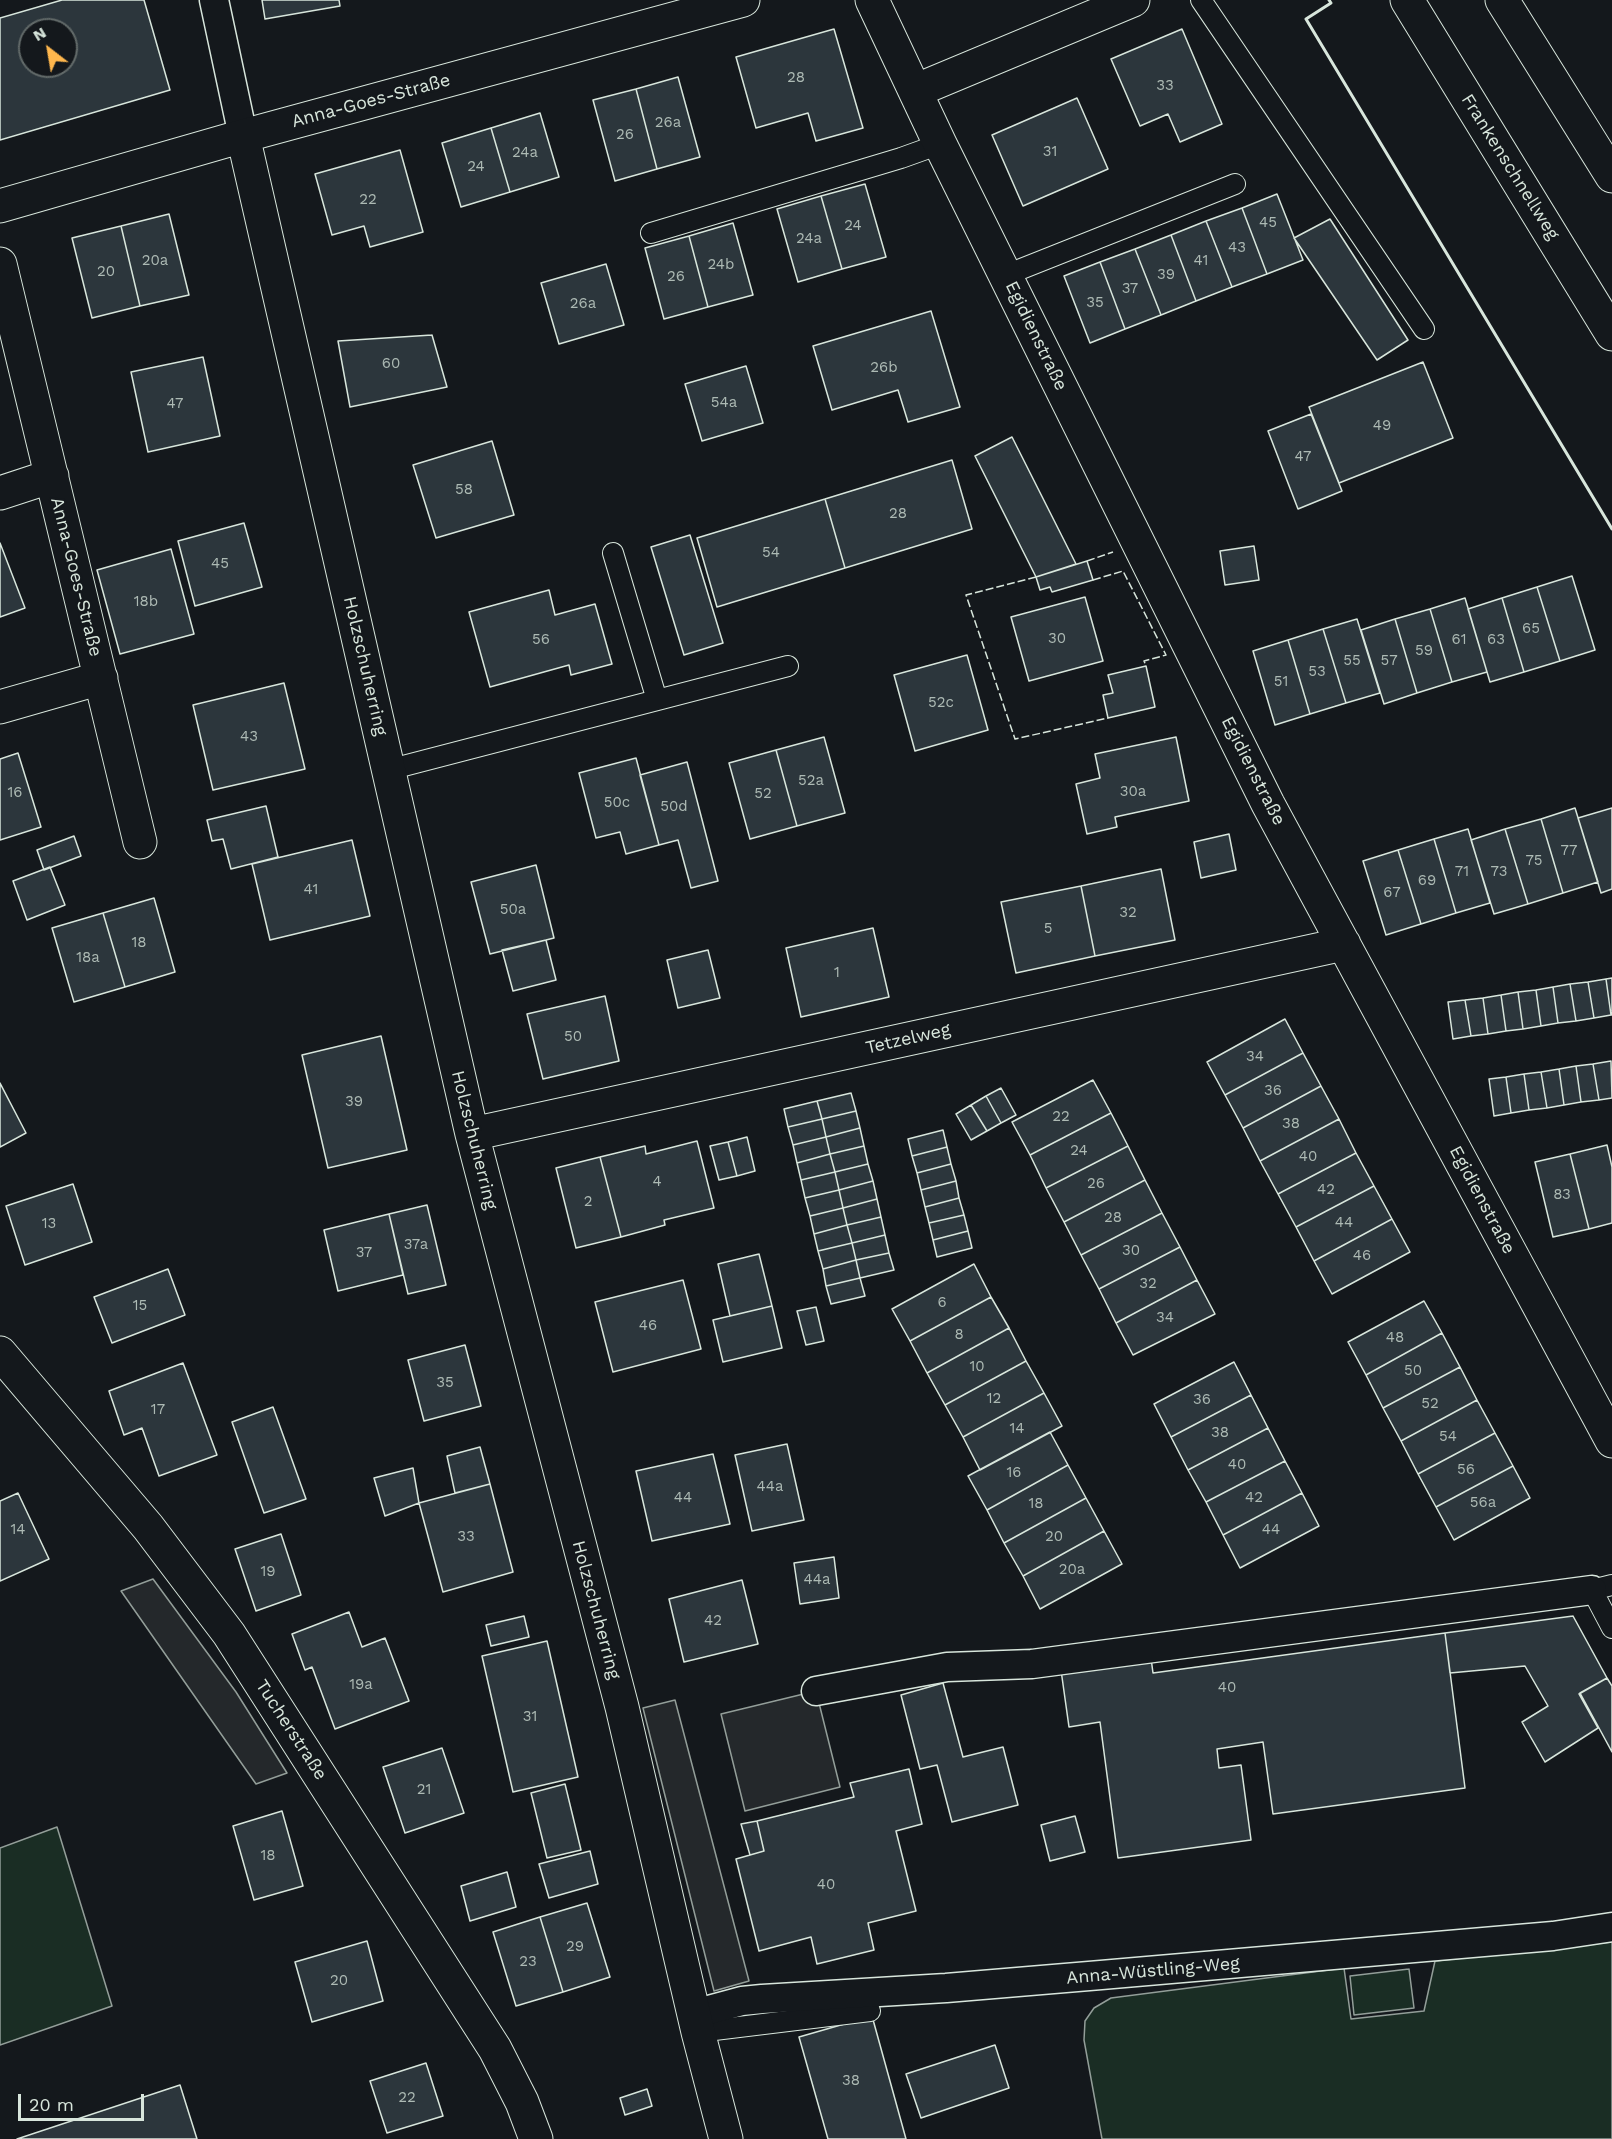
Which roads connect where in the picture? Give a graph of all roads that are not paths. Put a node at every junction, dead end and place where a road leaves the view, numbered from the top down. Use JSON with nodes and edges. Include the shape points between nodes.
{"nodes":[{"id":1,"x":214,"y":0,"type":"edge"},
{"id":2,"x":743,"y":0,"type":"edge"},
{"id":3,"x":872,"y":0,"type":"edge"},
{"id":4,"x":1133,"y":0,"type":"edge"},
{"id":5,"x":1201,"y":0,"type":"edge"},
{"id":6,"x":1407,"y":0,"type":"edge"},
{"id":7,"x":1502,"y":0,"type":"edge"},
{"id":8,"x":915,"y":91,"type":"junction"},
{"id":9,"x":243,"y":136,"type":"junction"},
{"id":10,"x":940,"y":144,"type":"junction"},
{"id":11,"x":1612,"y":176,"type":"edge"},
{"id":12,"x":1235,"y":184,"type":"dead end"},
{"id":13,"x":0,"y":206,"type":"edge"},
{"id":14,"x":651,"y":233,"type":"dead end"},
{"id":15,"x":0,"y":264,"type":"edge"},
{"id":16,"x":1006,"y":275,"type":"junction"},
{"id":17,"x":1424,"y":329,"type":"dead end"},
{"id":18,"x":1612,"y":334,"type":"edge"},
{"id":19,"x":51,"y":476,"type":"junction"},
{"id":20,"x":0,"y":493,"type":"edge"},
{"id":21,"x":613,"y":553,"type":"dead end"},
{"id":22,"x":788,"y":666,"type":"dead end"},
{"id":23,"x":101,"y":678,"type":"junction"},
{"id":24,"x":657,"y":700,"type":"junction"},
{"id":25,"x":0,"y":707,"type":"edge"},
{"id":26,"x":388,"y":770,"type":"junction"},
{"id":27,"x":141,"y":842,"type":"dead end"},
{"id":28,"x":1344,"y":944,"type":"junction"},
{"id":29,"x":472,"y":1134,"type":"junction"},
{"id":30,"x":0,"y":1353,"type":"edge"},
{"id":31,"x":1612,"y":1441,"type":"edge"},
{"id":32,"x":1602,"y":1587,"type":"edge"},
{"id":33,"x":1612,"y":1628,"type":"edge"},
{"id":34,"x":816,"y":1691,"type":"dead end"},
{"id":35,"x":1612,"y":1927,"type":"edge"},
{"id":36,"x":870,"y":2011,"type":"dead end"},
{"id":37,"x":696,"y":2023,"type":"junction"},
{"id":38,"x":536,"y":2139,"type":"edge"},
{"id":39,"x":726,"y":2139,"type":"edge"}],
"edges":[{"from":1,"to":9,"type":"street"},
{"from":2,"to":9,"type":"main road","name":"Anna-Goes-Straße"},
{"from":3,"to":8,"type":"main road","name":"Egidienstraße"},
{"from":4,"to":8,"type":"main road"},
{"from":5,"to":17,"type":"lane"},
{"from":6,"to":18,"type":"main road","name":"Frankenschnellweg"},
{"from":7,"to":11,"type":"main road"},
{"from":8,"to":10,"type":"main road","name":"Egidienstraße"},
{"from":9,"to":13,"type":"main road","name":"Anna-Goes-Straße"},
{"from":9,"to":26,"type":"main road","name":"Holzschuherring"},
{"from":10,"to":14,"type":"lane"},
{"from":10,"to":16,"type":"main road","name":"Egidienstraße"},
{"from":12,"to":16,"type":"lane"},
{"from":15,"to":19,"type":"main road","name":"Anna-Goes-Straße"},
{"from":16,"to":28,"type":"main road","name":"Egidienstraße","via":[[1268,804]]},
{"from":19,"to":20,"type":"main road","name":"Anna-Goes-Straße"},
{"from":19,"to":23,"type":"main road","name":"Anna-Goes-Straße"},
{"from":21,"to":24,"type":"lane"},
{"from":22,"to":24,"type":"lane"},
{"from":23,"to":25,"type":"main road","name":"Anna-Goes-Straße"},
{"from":23,"to":27,"type":"main road","name":"Anna-Goes-Straße"},
{"from":24,"to":26,"type":"lane"},
{"from":26,"to":29,"type":"main road","name":"Holzschuherring"},
{"from":28,"to":29,"type":"main road","name":"Tetzelweg"},
{"from":28,"to":31,"type":"main road","name":"Egidienstraße"},
{"from":29,"to":37,"type":"main road","name":"Holzschuherring","via":[[622,1707]]},
{"from":30,"to":38,"type":"main road","name":"Tucherstraße","via":[[148,1527],[229,1634],[495,2049]]},
{"from":32,"to":33,"type":"lane"},
{"from":32,"to":34,"type":"street","via":[[1032,1664],[946,1667]]},
{"from":35,"to":37,"type":"street","name":"Anna-Wüstling-Weg","via":[[1553,1936],[1101,1975],[752,2000]]},
{"from":36,"to":37,"type":"lane"},
{"from":37,"to":39,"type":"main road","name":"Holzschuherring"}]}
